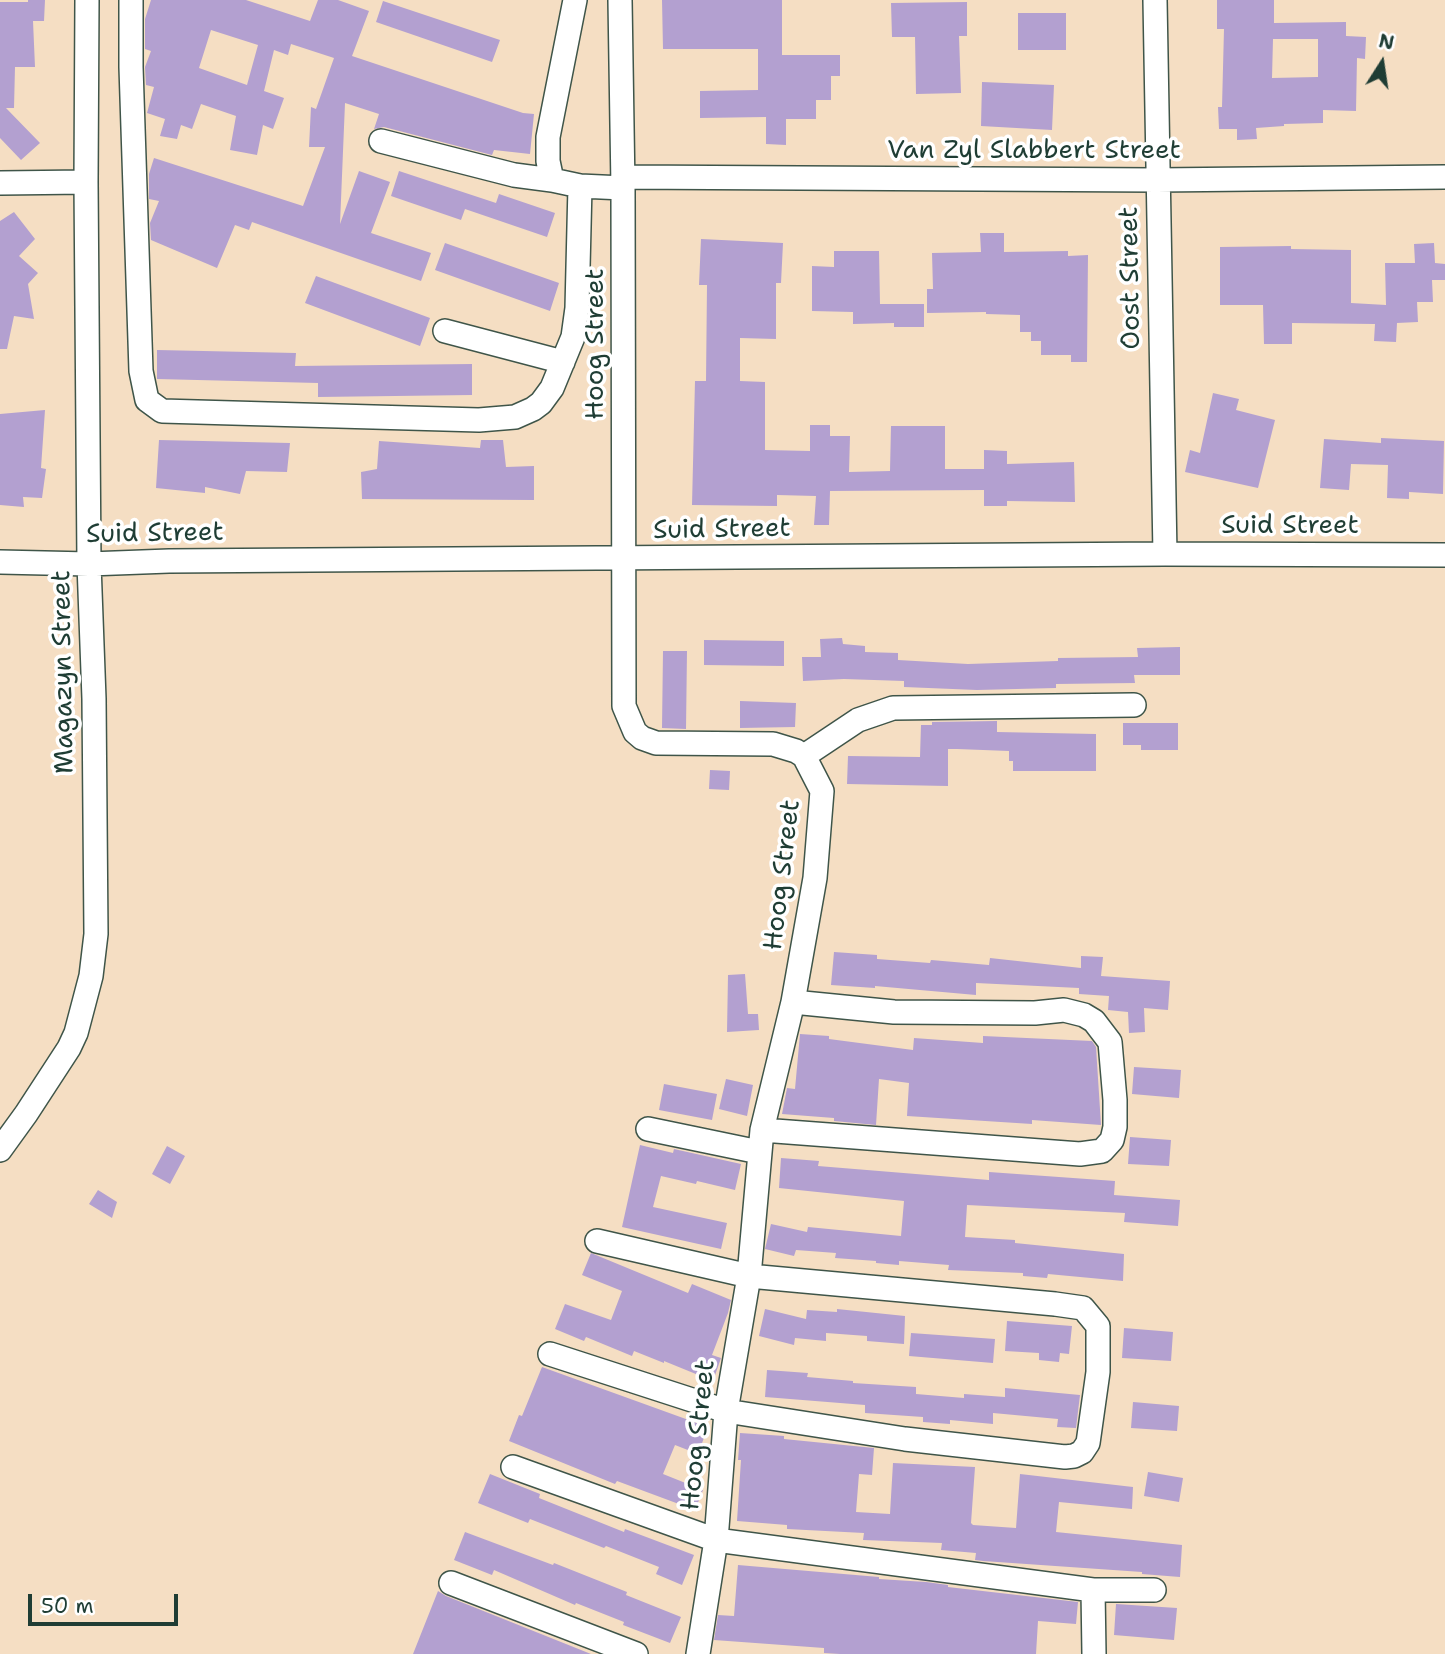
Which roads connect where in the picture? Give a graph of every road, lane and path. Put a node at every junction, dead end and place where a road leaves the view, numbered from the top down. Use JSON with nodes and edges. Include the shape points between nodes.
{"nodes":[{"id":1,"x":87,"y":0,"type":"edge"},
{"id":2,"x":131,"y":0,"type":"edge"},
{"id":3,"x":575,"y":0,"type":"edge"},
{"id":4,"x":620,"y":0,"type":"edge"},
{"id":5,"x":1155,"y":0,"type":"edge"},
{"id":6,"x":381,"y":141,"type":"dead end"},
{"id":7,"x":1445,"y":177,"type":"edge"},
{"id":8,"x":552,"y":180,"type":"junction"},
{"id":9,"x":1157,"y":180,"type":"junction"},
{"id":10,"x":623,"y":182,"type":"junction"},
{"id":11,"x":0,"y":183,"type":"edge"},
{"id":12,"x":86,"y":183,"type":"junction"},
{"id":13,"x":580,"y":186,"type":"junction"},
{"id":14,"x":445,"y":331,"type":"dead end"},
{"id":15,"x":562,"y":362,"type":"junction"},
{"id":16,"x":1165,"y":554,"type":"junction"},
{"id":17,"x":1445,"y":555,"type":"edge"},
{"id":18,"x":624,"y":559,"type":"junction"},
{"id":19,"x":0,"y":562,"type":"edge"},
{"id":20,"x":89,"y":564,"type":"junction"},
{"id":21,"x":1134,"y":705,"type":"dead end"},
{"id":22,"x":804,"y":756,"type":"junction"},
{"id":23,"x":793,"y":1002,"type":"junction"},
{"id":24,"x":648,"y":1129,"type":"dead end"},
{"id":25,"x":761,"y":1141,"type":"junction"},
{"id":26,"x":0,"y":1150,"type":"edge"},
{"id":27,"x":597,"y":1241,"type":"dead end"},
{"id":28,"x":749,"y":1276,"type":"junction"},
{"id":29,"x":550,"y":1354,"type":"dead end"},
{"id":30,"x":726,"y":1411,"type":"junction"},
{"id":31,"x":513,"y":1466,"type":"dead end"},
{"id":32,"x":716,"y":1540,"type":"junction"},
{"id":33,"x":451,"y":1583,"type":"dead end"},
{"id":34,"x":1093,"y":1590,"type":"junction"},
{"id":35,"x":1154,"y":1590,"type":"dead end"},
{"id":36,"x":636,"y":1654,"type":"edge"},
{"id":37,"x":698,"y":1654,"type":"edge"},
{"id":38,"x":1094,"y":1654,"type":"edge"}],
"edges":[{"from":1,"to":12,"type":"street","name":"Magazyn Street"},
{"from":2,"to":15,"type":"street","via":[[141,371],[152,405],[165,412],[479,420],[515,417],[541,403]]},
{"from":3,"to":8,"type":"street","via":[[548,137]]},
{"from":4,"to":10,"type":"street","name":"Hoog Street"},
{"from":5,"to":9,"type":"street","name":"Oost Street"},
{"from":6,"to":8,"type":"street","name":"Van Zyl Slabbert Street","via":[[514,175]]},
{"from":7,"to":9,"type":"street","name":"Van Zyl Slabbert Street"},
{"from":8,"to":13,"type":"street","name":"Van Zyl Slabbert Street"},
{"from":9,"to":10,"type":"street","name":"Van Zyl Slabbert Street"},
{"from":9,"to":16,"type":"street","name":"Oost Street"},
{"from":10,"to":13,"type":"street","name":"Van Zyl Slabbert Street"},
{"from":10,"to":18,"type":"street","name":"Hoog Street"},
{"from":11,"to":12,"type":"street"},
{"from":12,"to":20,"type":"street","name":"Magazyn Street"},
{"from":13,"to":15,"type":"street","via":[[576,308],[573,337]]},
{"from":14,"to":15,"type":"street"},
{"from":16,"to":17,"type":"street","name":"Suid Street"},
{"from":16,"to":18,"type":"street","name":"Suid Street"},
{"from":18,"to":20,"type":"street","name":"Suid Street"},
{"from":18,"to":22,"type":"street","name":"Hoog Street","via":[[624,706],[635,732],[656,743],[772,744]]},
{"from":19,"to":20,"type":"street","name":"Suid Street"},
{"from":20,"to":26,"type":"street","name":"Magazyn Street","via":[[96,920],[91,976],[69,1048]]},
{"from":21,"to":22,"type":"street","via":[[893,708],[858,720]]},
{"from":22,"to":23,"type":"street","name":"Hoog Street","via":[[822,791],[820,836]]},
{"from":23,"to":25,"type":"street","name":"Hoog Street"},
{"from":23,"to":25,"type":"street","via":[[894,1012],[1074,1012],[1094,1021],[1110,1042],[1115,1127],[1109,1146],[1098,1153],[1080,1154]]},
{"from":24,"to":25,"type":"street"},
{"from":25,"to":28,"type":"street","name":"Hoog Street"},
{"from":27,"to":28,"type":"street"},
{"from":28,"to":30,"type":"street","name":"Hoog Street"},
{"from":28,"to":30,"type":"street","via":[[1083,1308],[1098,1326],[1091,1432],[1082,1452],[1065,1457],[905,1439]]},
{"from":29,"to":30,"type":"street"},
{"from":30,"to":32,"type":"street","name":"Hoog Street"},
{"from":31,"to":32,"type":"street"},
{"from":32,"to":34,"type":"street"},
{"from":32,"to":37,"type":"street","name":"Hoog Street"},
{"from":33,"to":36,"type":"street"},
{"from":34,"to":35,"type":"street"},
{"from":34,"to":38,"type":"street"}]}
